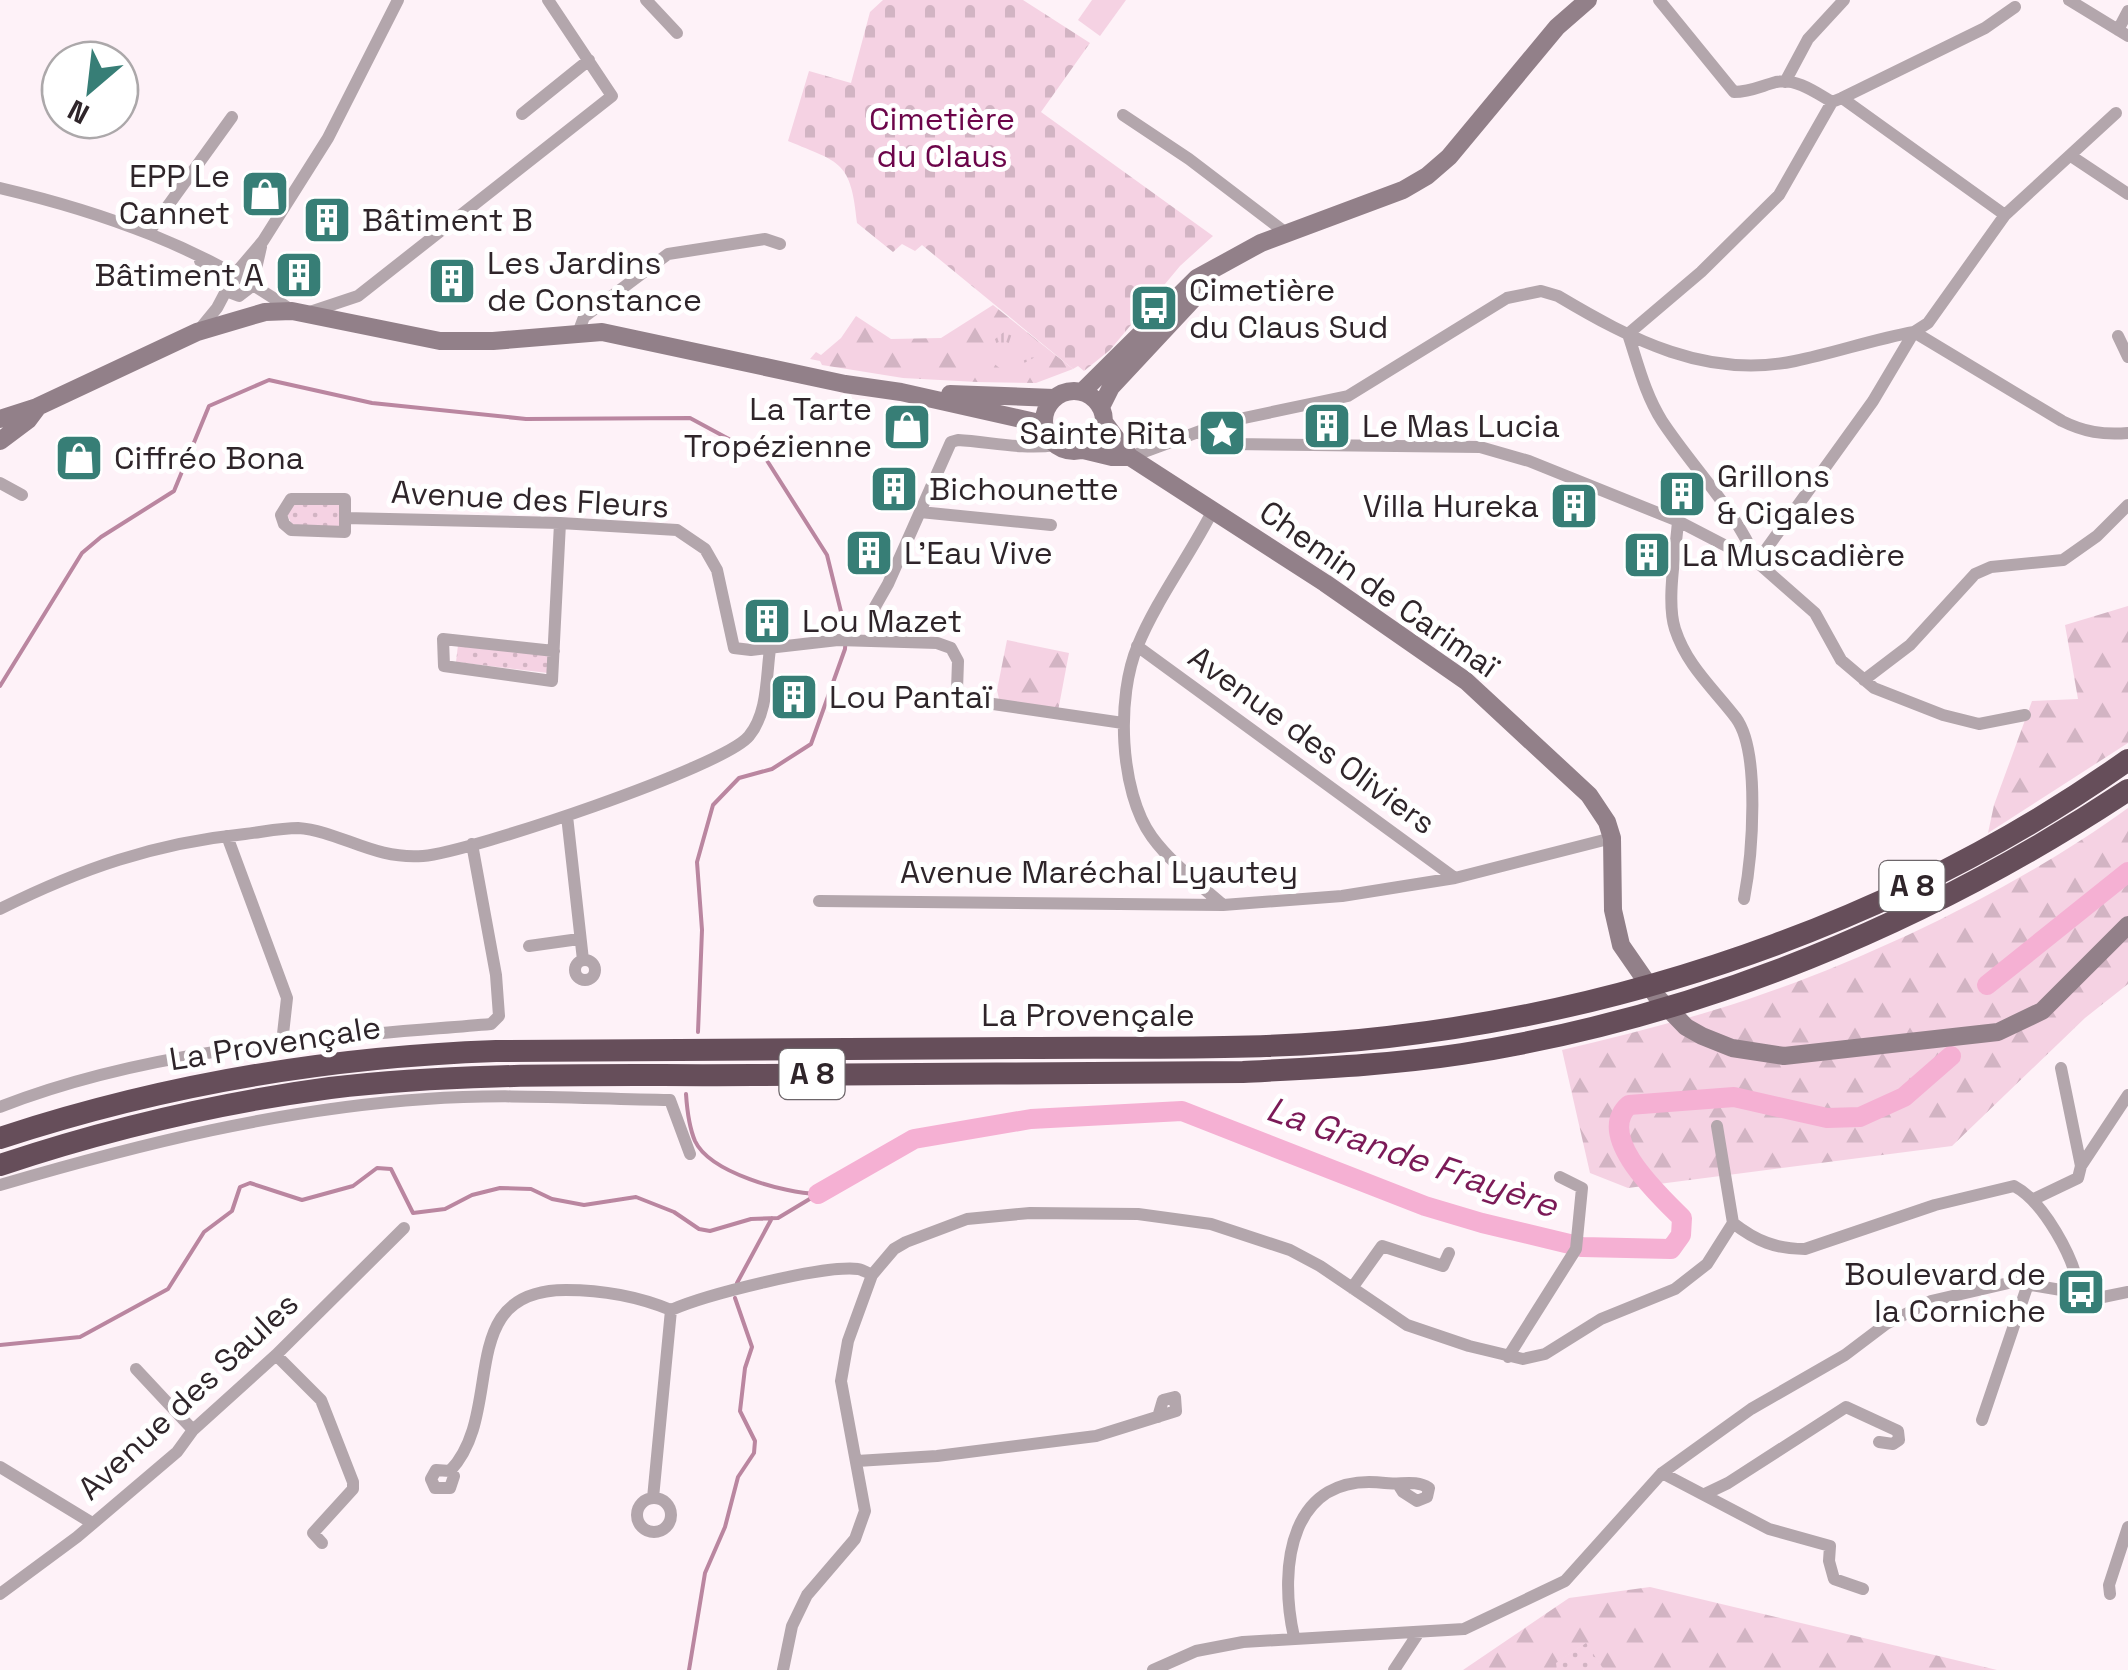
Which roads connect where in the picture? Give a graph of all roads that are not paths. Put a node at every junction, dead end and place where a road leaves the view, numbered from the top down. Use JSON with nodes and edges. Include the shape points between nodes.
{"nodes":[{"id":1,"x":398,"y":0,"type":"edge"},
{"id":2,"x":548,"y":0,"type":"edge"},
{"id":3,"x":646,"y":0,"type":"edge"},
{"id":4,"x":1588,"y":0,"type":"edge"},
{"id":5,"x":1659,"y":0,"type":"edge"},
{"id":6,"x":1844,"y":0,"type":"edge"},
{"id":7,"x":2069,"y":0,"type":"edge"},
{"id":8,"x":2098,"y":0,"type":"edge"},
{"id":9,"x":2016,"y":7,"type":"dead end"},
{"id":10,"x":2128,"y":11,"type":"edge"},
{"id":11,"x":2090,"y":13,"type":"junction"},
{"id":12,"x":677,"y":33,"type":"dead end"},
{"id":13,"x":2123,"y":33,"type":"edge"},
{"id":14,"x":588,"y":60,"type":"junction"},
{"id":15,"x":1785,"y":82,"type":"junction"},
{"id":16,"x":1837,"y":100,"type":"junction"},
{"id":17,"x":2116,"y":113,"type":"dead end"},
{"id":18,"x":522,"y":114,"type":"dead end"},
{"id":19,"x":1123,"y":115,"type":"dead end"},
{"id":20,"x":232,"y":118,"type":"dead end"},
{"id":21,"x":2071,"y":156,"type":"junction"},
{"id":22,"x":0,"y":188,"type":"edge"},
{"id":23,"x":2128,"y":194,"type":"edge"},
{"id":24,"x":2005,"y":214,"type":"junction"},
{"id":25,"x":150,"y":232,"type":"junction"},
{"id":26,"x":1286,"y":233,"type":"junction"},
{"id":27,"x":263,"y":241,"type":"junction"},
{"id":28,"x":780,"y":244,"type":"dead end"},
{"id":29,"x":192,"y":252,"type":"junction"},
{"id":30,"x":1238,"y":254,"type":"junction"},
{"id":31,"x":235,"y":274,"type":"junction"},
{"id":32,"x":252,"y":286,"type":"junction"},
{"id":33,"x":226,"y":288,"type":"junction"},
{"id":34,"x":266,"y":312,"type":"junction"},
{"id":35,"x":298,"y":312,"type":"junction"},
{"id":36,"x":197,"y":332,"type":"junction"},
{"id":37,"x":1914,"y":332,"type":"junction"},
{"id":38,"x":578,"y":333,"type":"junction"},
{"id":39,"x":1628,"y":334,"type":"junction"},
{"id":40,"x":2118,"y":336,"type":"dead end"},
{"id":41,"x":2128,"y":357,"type":"edge"},
{"id":42,"x":902,"y":392,"type":"junction"},
{"id":43,"x":1082,"y":392,"type":"junction"},
{"id":44,"x":1054,"y":398,"type":"junction"},
{"id":45,"x":38,"y":407,"type":"junction"},
{"id":46,"x":1103,"y":415,"type":"junction"},
{"id":47,"x":0,"y":419,"type":"edge"},
{"id":48,"x":1044,"y":424,"type":"junction"},
{"id":49,"x":1200,"y":433,"type":"junction"},
{"id":50,"x":2128,"y":433,"type":"edge"},
{"id":51,"x":0,"y":441,"type":"edge"},
{"id":52,"x":1056,"y":445,"type":"junction"},
{"id":53,"x":1083,"y":450,"type":"junction"},
{"id":54,"x":1130,"y":457,"type":"junction"},
{"id":55,"x":0,"y":483,"type":"edge"},
{"id":56,"x":22,"y":496,"type":"dead end"},
{"id":57,"x":2128,"y":505,"type":"edge"},
{"id":58,"x":920,"y":512,"type":"junction"},
{"id":59,"x":1212,"y":512,"type":"junction"},
{"id":60,"x":345,"y":518,"type":"junction"},
{"id":61,"x":1678,"y":521,"type":"junction"},
{"id":62,"x":560,"y":522,"type":"junction"},
{"id":63,"x":1050,"y":525,"type":"dead end"},
{"id":64,"x":1758,"y":562,"type":"junction"},
{"id":65,"x":872,"y":640,"type":"junction"},
{"id":66,"x":1137,"y":646,"type":"junction"},
{"id":67,"x":770,"y":649,"type":"junction"},
{"id":68,"x":554,"y":651,"type":"junction"},
{"id":69,"x":1864,"y":680,"type":"junction"},
{"id":70,"x":2025,"y":715,"type":"dead end"},
{"id":71,"x":1123,"y":723,"type":"junction"},
{"id":72,"x":2128,"y":760,"type":"edge"},
{"id":73,"x":2128,"y":790,"type":"edge"},
{"id":74,"x":566,"y":816,"type":"junction"},
{"id":75,"x":227,"y":836,"type":"junction"},
{"id":76,"x":1612,"y":838,"type":"junction"},
{"id":77,"x":472,"y":844,"type":"junction"},
{"id":78,"x":1455,"y":878,"type":"junction"},
{"id":79,"x":1744,"y":899,"type":"dead end"},
{"id":80,"x":819,"y":900,"type":"dead end"},
{"id":81,"x":1223,"y":906,"type":"junction"},
{"id":82,"x":0,"y":909,"type":"edge"},
{"id":83,"x":2128,"y":925,"type":"edge"},
{"id":84,"x":578,"y":939,"type":"junction"},
{"id":85,"x":529,"y":946,"type":"dead end"},
{"id":86,"x":583,"y":960,"type":"dead end"},
{"id":87,"x":282,"y":1043,"type":"junction"},
{"id":88,"x":2061,"y":1068,"type":"dead end"},
{"id":89,"x":2128,"y":1095,"type":"edge"},
{"id":90,"x":0,"y":1108,"type":"edge"},
{"id":91,"x":1717,"y":1126,"type":"dead end"},
{"id":92,"x":0,"y":1138,"type":"edge"},
{"id":93,"x":690,"y":1154,"type":"dead end"},
{"id":94,"x":0,"y":1165,"type":"edge"},
{"id":95,"x":2080,"y":1166,"type":"junction"},
{"id":96,"x":1560,"y":1177,"type":"dead end"},
{"id":97,"x":0,"y":1185,"type":"edge"},
{"id":98,"x":2034,"y":1199,"type":"junction"},
{"id":99,"x":1733,"y":1223,"type":"junction"},
{"id":100,"x":404,"y":1228,"type":"dead end"},
{"id":101,"x":1449,"y":1253,"type":"dead end"},
{"id":102,"x":872,"y":1275,"type":"junction"},
{"id":103,"x":2028,"y":1284,"type":"junction"},
{"id":104,"x":1352,"y":1288,"type":"junction"},
{"id":105,"x":2078,"y":1291,"type":"junction"},
{"id":106,"x":2128,"y":1292,"type":"edge"},
{"id":107,"x":672,"y":1310,"type":"junction"},
{"id":108,"x":276,"y":1354,"type":"junction"},
{"id":109,"x":1508,"y":1357,"type":"junction"},
{"id":110,"x":136,"y":1369,"type":"dead end"},
{"id":111,"x":1158,"y":1416,"type":"dead end"},
{"id":112,"x":1982,"y":1420,"type":"dead end"},
{"id":113,"x":193,"y":1430,"type":"junction"},
{"id":114,"x":1879,"y":1442,"type":"dead end"},
{"id":115,"x":857,"y":1461,"type":"junction"},
{"id":116,"x":0,"y":1466,"type":"edge"},
{"id":117,"x":450,"y":1470,"type":"dead end"},
{"id":118,"x":1662,"y":1473,"type":"junction"},
{"id":119,"x":1398,"y":1484,"type":"dead end"},
{"id":120,"x":1705,"y":1494,"type":"junction"},
{"id":121,"x":654,"y":1498,"type":"dead end"},
{"id":122,"x":92,"y":1523,"type":"junction"},
{"id":123,"x":2128,"y":1527,"type":"edge"},
{"id":124,"x":322,"y":1544,"type":"dead end"},
{"id":125,"x":1863,"y":1589,"type":"dead end"},
{"id":126,"x":0,"y":1594,"type":"edge"},
{"id":127,"x":2110,"y":1594,"type":"dead end"},
{"id":128,"x":1419,"y":1632,"type":"junction"},
{"id":129,"x":1294,"y":1637,"type":"junction"},
{"id":130,"x":783,"y":1670,"type":"edge"},
{"id":131,"x":1154,"y":1670,"type":"edge"},
{"id":132,"x":1394,"y":1670,"type":"edge"}],
"edges":[{"from":1,"to":27,"type":"street","via":[[328,138]]},
{"from":2,"to":14,"type":"street"},
{"from":3,"to":12,"type":"street"},
{"from":4,"to":26,"type":"main road","via":[[1427,176]]},
{"from":5,"to":15,"type":"street","via":[[1734,92]]},
{"from":6,"to":15,"type":"street","via":[[1808,39]]},
{"from":7,"to":11,"type":"street"},
{"from":8,"to":11,"type":"street"},
{"from":9,"to":16,"type":"street"},
{"from":10,"to":13,"type":"street"},
{"from":11,"to":13,"type":"street"},
{"from":14,"to":18,"type":"street"},
{"from":14,"to":35,"type":"street","via":[[612,96],[358,296]]},
{"from":15,"to":16,"type":"street"},
{"from":16,"to":24,"type":"street"},
{"from":16,"to":39,"type":"street","via":[[1779,195]]},
{"from":17,"to":21,"type":"street"},
{"from":19,"to":26,"type":"street"},
{"from":20,"to":25,"type":"street"},
{"from":21,"to":23,"type":"street"},
{"from":21,"to":24,"type":"street"},
{"from":22,"to":25,"type":"street"},
{"from":24,"to":37,"type":"street","via":[[1928,323]]},
{"from":25,"to":29,"type":"street"},
{"from":26,"to":30,"type":"main road"},
{"from":27,"to":31,"type":"street"},
{"from":27,"to":32,"type":"street"},
{"from":28,"to":38,"type":"street","via":[[765,239],[668,254],[584,317]]},
{"from":29,"to":31,"type":"street"},
{"from":29,"to":33,"type":"street"},
{"from":30,"to":43,"type":"main road","via":[[1197,278]]},
{"from":30,"to":46,"type":"main road","via":[[1111,387]]},
{"from":31,"to":32,"type":"street"},
{"from":31,"to":33,"type":"street"},
{"from":32,"to":33,"type":"street","via":[[239,296]]},
{"from":32,"to":34,"type":"street"},
{"from":32,"to":35,"type":"street"},
{"from":33,"to":36,"type":"street"},
{"from":34,"to":35,"type":"main road"},
{"from":34,"to":36,"type":"main road"},
{"from":35,"to":38,"type":"main road","via":[[440,342]]},
{"from":36,"to":45,"type":"main road"},
{"from":37,"to":39,"type":"street","via":[[1759,367],[1688,360]]},
{"from":37,"to":50,"type":"street","via":[[2062,421],[2082,430]]},
{"from":37,"to":64,"type":"street"},
{"from":38,"to":42,"type":"main road","via":[[634,337]]},
{"from":39,"to":49,"type":"street","via":[[1558,296],[1541,291],[1507,298],[1348,396]]},
{"from":39,"to":64,"type":"street","via":[[1662,420]]},
{"from":40,"to":41,"type":"street"},
{"from":42,"to":44,"type":"main road"},
{"from":42,"to":48,"type":"main road"},
{"from":43,"to":44,"type":"main road"},
{"from":43,"to":46,"type":"main road"},
{"from":44,"to":48,"type":"main road"},
{"from":45,"to":47,"type":"main road"},
{"from":45,"to":51,"type":"main road"},
{"from":46,"to":53,"type":"main road","via":[[1098,440]]},
{"from":46,"to":54,"type":"main road","name":"Chemin de Carimaï"},
{"from":48,"to":52,"type":"main road"},
{"from":49,"to":54,"type":"street"},
{"from":49,"to":61,"type":"street","via":[[1232,444],[1480,448]]},
{"from":52,"to":53,"type":"main road"},
{"from":52,"to":58,"type":"street","via":[[951,442]]},
{"from":53,"to":54,"type":"main road"},
{"from":54,"to":59,"type":"main road","name":"Chemin de Carimaï"},
{"from":55,"to":56,"type":"street"},
{"from":57,"to":69,"type":"street","via":[[2063,560],[1975,574],[1910,645]]},
{"from":58,"to":63,"type":"street"},
{"from":58,"to":65,"type":"street","via":[[872,612]]},
{"from":59,"to":66,"type":"street"},
{"from":59,"to":76,"type":"main road","name":"Chemin de Carimaï","via":[[1466,681],[1589,795]]},
{"from":60,"to":60,"type":"street","via":[[345,498],[291,499],[281,514],[291,530],[345,532]]},
{"from":60,"to":62,"type":"street","name":"Avenue des Fleurs"},
{"from":61,"to":64,"type":"street"},
{"from":61,"to":79,"type":"street","via":[[1674,625],[1687,658],[1739,722],[1754,775]]},
{"from":62,"to":67,"type":"street","name":"Avenue des Fleurs","via":[[678,530],[705,549],[717,570],[734,648]]},
{"from":62,"to":68,"type":"street"},
{"from":64,"to":69,"type":"street","via":[[1815,613],[1841,660]]},
{"from":65,"to":67,"type":"street","name":"Avenue des Fleurs"},
{"from":65,"to":71,"type":"street","name":"Avenue des Fleurs","via":[[951,648],[966,700]]},
{"from":66,"to":71,"type":"street"},
{"from":66,"to":78,"type":"street","name":"Avenue des Oliviers"},
{"from":67,"to":74,"type":"street","via":[[761,720],[746,740]]},
{"from":68,"to":68,"type":"street","via":[[444,639],[444,666],[552,681]]},
{"from":69,"to":70,"type":"street","via":[[1978,724]]},
{"from":71,"to":81,"type":"street","via":[[1132,796],[1151,836]]},
{"from":72,"to":92,"type":"highway","name":"La Provençale","number":"A 8","via":[[1931,877],[1781,942],[1623,993],[1479,1024],[1214,1047],[496,1051],[374,1058],[208,1082]]},
{"from":73,"to":94,"type":"highway","name":"La Provençale","number":"A 8","via":[[2021,858],[1890,925],[1752,980],[1629,1018],[1463,1054],[1243,1072],[479,1077],[352,1086],[155,1120]]},
{"from":74,"to":77,"type":"street"},
{"from":74,"to":84,"type":"street"},
{"from":75,"to":77,"type":"street","via":[[299,828],[375,853],[423,856]]},
{"from":75,"to":82,"type":"street","via":[[172,844],[65,876]]},
{"from":75,"to":87,"type":"street","via":[[287,998]]},
{"from":76,"to":78,"type":"street","name":"Avenue Maréchal Lyautey"},
{"from":76,"to":83,"type":"main road","name":"Chemin de Carimaï","via":[[1615,925],[1631,963],[1686,1027],[1759,1054],[1851,1051],[2011,1027],[2056,998]]},
{"from":77,"to":87,"type":"street","via":[[499,1016],[491,1024]]},
{"from":78,"to":81,"type":"street","name":"Avenue Maréchal Lyautey"},
{"from":80,"to":81,"type":"street","name":"Avenue Maréchal Lyautey"},
{"from":84,"to":85,"type":"street"},
{"from":84,"to":86,"type":"street"},
{"from":87,"to":90,"type":"street","via":[[125,1069]]},
{"from":88,"to":95,"type":"street"},
{"from":89,"to":95,"type":"street"},
{"from":91,"to":99,"type":"street"},
{"from":93,"to":97,"type":"street","via":[[670,1100],[450,1097],[242,1122]]},
{"from":95,"to":98,"type":"street","via":[[2078,1178]]},
{"from":96,"to":109,"type":"street","via":[[1582,1188],[1577,1244]]},
{"from":98,"to":99,"type":"street","via":[[2014,1186],[1995,1188],[1805,1248],[1754,1239]]},
{"from":98,"to":105,"type":"street","via":[[2077,1276]]},
{"from":99,"to":109,"type":"street","via":[[1708,1264],[1675,1289],[1602,1319],[1545,1354]]},
{"from":100,"to":108,"type":"street","name":"Avenue des Saules"},
{"from":101,"to":104,"type":"street","via":[[1443,1266],[1382,1246]]},
{"from":102,"to":104,"type":"street","via":[[894,1249],[968,1219],[1138,1214],[1254,1237]]},
{"from":102,"to":107,"type":"street","via":[[858,1269],[814,1274],[698,1298]]},
{"from":102,"to":115,"type":"street","via":[[841,1381]]},
{"from":103,"to":105,"type":"street"},
{"from":103,"to":112,"type":"street"},
{"from":103,"to":118,"type":"street","via":[[1931,1300],[1752,1409]]},
{"from":104,"to":109,"type":"street","via":[[1408,1326]]},
{"from":105,"to":106,"type":"street","via":[[2103,1297]]},
{"from":107,"to":117,"type":"street","via":[[611,1292],[544,1290],[519,1299],[501,1317],[478,1422],[465,1455]]},
{"from":107,"to":121,"type":"street"},
{"from":108,"to":113,"type":"street","name":"Avenue des Saules"},
{"from":108,"to":124,"type":"street","via":[[321,1400],[353,1482],[313,1533]]},
{"from":110,"to":113,"type":"street"},
{"from":111,"to":115,"type":"street","via":[[1096,1436]]},
{"from":113,"to":122,"type":"street","name":"Avenue des Saules","via":[[177,1452]]},
{"from":114,"to":120,"type":"street","via":[[1893,1444],[1898,1431],[1846,1407]]},
{"from":115,"to":130,"type":"street","via":[[865,1511],[855,1539],[808,1594],[792,1626]]},
{"from":116,"to":122,"type":"street"},
{"from":118,"to":120,"type":"street"},
{"from":118,"to":128,"type":"street","via":[[1565,1581],[1464,1629]]},
{"from":119,"to":129,"type":"street","via":[[1343,1483],[1314,1502],[1294,1538],[1286,1574]]},
{"from":120,"to":125,"type":"street","via":[[1769,1529],[1830,1546],[1834,1579]]},
{"from":122,"to":126,"type":"street","name":"Avenue des Saules"},
{"from":123,"to":127,"type":"street"},
{"from":128,"to":129,"type":"street"},
{"from":128,"to":132,"type":"street"},
{"from":129,"to":131,"type":"street","via":[[1196,1651]]}]}
